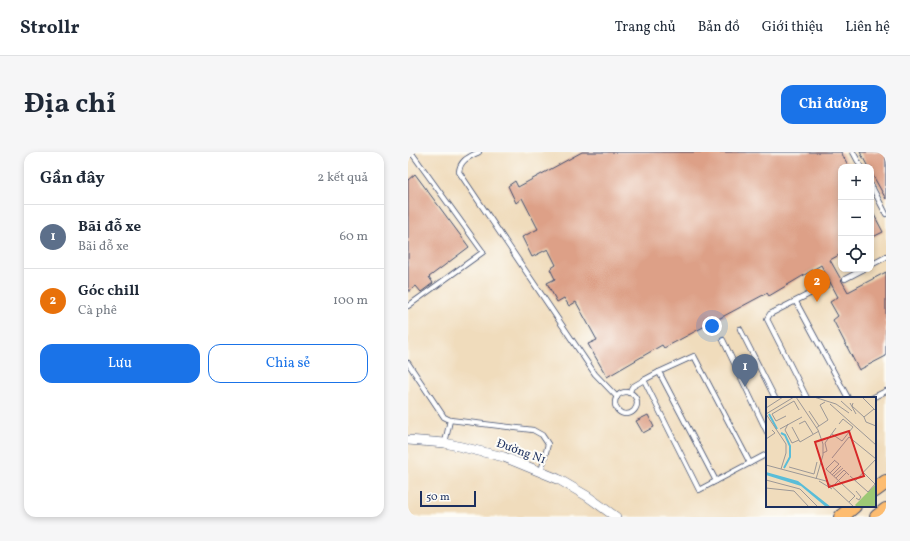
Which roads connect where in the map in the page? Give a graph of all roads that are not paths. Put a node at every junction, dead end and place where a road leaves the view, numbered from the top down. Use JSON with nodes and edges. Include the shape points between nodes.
{"nodes":[{"id":1,"x":410,"y":152,"type":"edge"},
{"id":2,"x":479,"y":152,"type":"edge"},
{"id":3,"x":853,"y":152,"type":"edge"},
{"id":4,"x":859,"y":164,"type":"edge"},
{"id":5,"x":874,"y":191,"type":"edge"},
{"id":6,"x":886,"y":214,"type":"edge"},
{"id":7,"x":886,"y":257,"type":"edge"},
{"id":8,"x":874,"y":263,"type":"edge"},
{"id":9,"x":858,"y":272,"type":"edge"},
{"id":10,"x":845,"y":279,"type":"dead end"},
{"id":11,"x":827,"y":285,"type":"dead end"},
{"id":12,"x":796,"y":302,"type":"junction"},
{"id":13,"x":408,"y":306,"type":"edge"},
{"id":14,"x":740,"y":329,"type":"dead end"},
{"id":15,"x":723,"y":340,"type":"dead end"},
{"id":16,"x":408,"y":364,"type":"edge"},
{"id":17,"x":659,"y":372,"type":"junction"},
{"id":18,"x":644,"y":380,"type":"junction"},
{"id":19,"x":886,"y":391,"type":"edge"},
{"id":20,"x":629,"y":393,"type":"junction"},
{"id":21,"x":617,"y":397,"type":"junction"},
{"id":22,"x":774,"y":397,"type":"edge"},
{"id":23,"x":806,"y":397,"type":"edge"},
{"id":24,"x":847,"y":397,"type":"edge"},
{"id":25,"x":874,"y":397,"type":"edge"},
{"id":26,"x":450,"y":420,"type":"junction"},
{"id":27,"x":766,"y":430,"type":"edge"},
{"id":28,"x":408,"y":440,"type":"edge"},
{"id":29,"x":445,"y":443,"type":"junction"},
{"id":30,"x":766,"y":455,"type":"edge"},
{"id":31,"x":750,"y":463,"type":"junction"},
{"id":32,"x":540,"y":472,"type":"junction"},
{"id":33,"x":716,"y":481,"type":"junction"},
{"id":34,"x":844,"y":507,"type":"edge"},
{"id":35,"x":853,"y":507,"type":"edge"},
{"id":36,"x":886,"y":510,"type":"edge"},
{"id":37,"x":616,"y":517,"type":"edge"},
{"id":38,"x":833,"y":517,"type":"edge"},
{"id":39,"x":841,"y":517,"type":"edge"},
{"id":40,"x":877,"y":517,"type":"edge"}],
"edges":[{"from":1,"to":13,"type":"lane","via":[[483,252]]},
{"from":2,"to":21,"type":"lane","via":[[464,160],[459,172],[596,374]]},
{"from":3,"to":4,"type":"lane"},
{"from":5,"to":6,"type":"lane"},
{"from":7,"to":8,"type":"lane"},
{"from":9,"to":10,"type":"lane"},
{"from":11,"to":12,"type":"lane"},
{"from":12,"to":23,"type":"lane","via":[[770,314],[767,320]]},
{"from":12,"to":24,"type":"lane"},
{"from":14,"to":22,"type":"lane"},
{"from":15,"to":27,"type":"lane"},
{"from":16,"to":26,"type":"lane","via":[[444,417]]},
{"from":17,"to":18,"type":"lane"},
{"from":17,"to":31,"type":"lane","via":[[694,356]]},
{"from":17,"to":33,"type":"lane"},
{"from":18,"to":20,"type":"lane","via":[[632,387]]},
{"from":18,"to":33,"type":"lane","via":[[699,490]]},
{"from":19,"to":25,"type":"lane"},
{"from":20,"to":21,"type":"lane","via":[[622,393]]},
{"from":20,"to":21,"type":"lane","via":[[636,403],[634,410],[629,414],[622,414],[617,410]]},
{"from":26,"to":29,"type":"lane"},
{"from":26,"to":32,"type":"lane","via":[[533,430],[542,435],[548,444]]},
{"from":28,"to":29,"type":"street","name":"Đường N1"},
{"from":29,"to":32,"type":"street","name":"Đường N1","via":[[504,457]]},
{"from":30,"to":31,"type":"lane"},
{"from":31,"to":33,"type":"lane"},
{"from":32,"to":37,"type":"street","name":"Đường N1","via":[[587,496]]},
{"from":34,"to":38,"type":"main road"},
{"from":35,"to":39,"type":"main road"},
{"from":36,"to":40,"type":"main road"}]}
